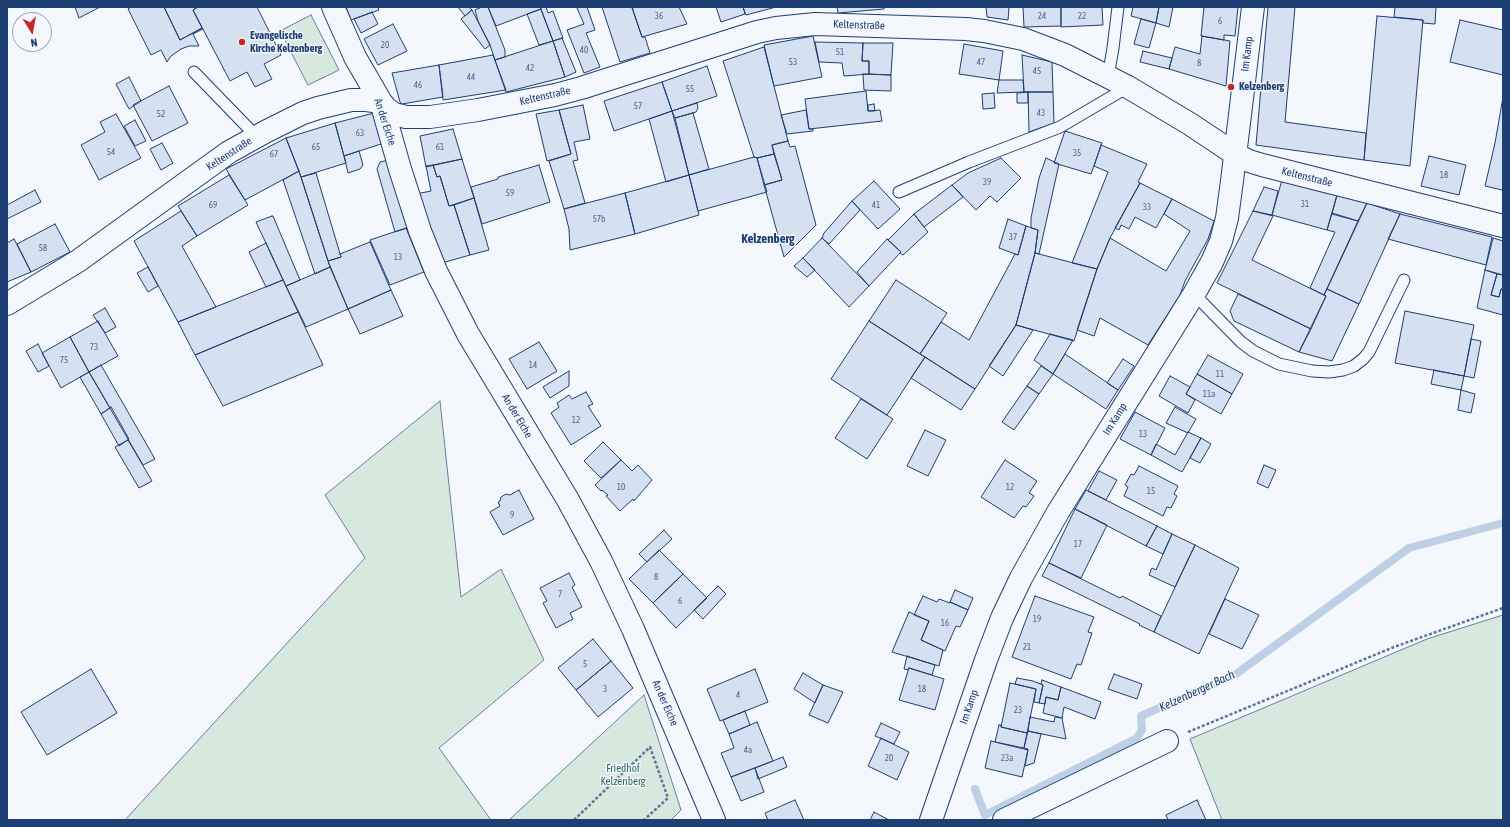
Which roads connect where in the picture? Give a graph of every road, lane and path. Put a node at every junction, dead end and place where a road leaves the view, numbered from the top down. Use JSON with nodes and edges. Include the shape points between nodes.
{"nodes":[{"id":1,"x":333,"y":7,"type":"edge"},
{"id":2,"x":1118,"y":7,"type":"edge"},
{"id":3,"x":1253,"y":7,"type":"edge"},
{"id":4,"x":194,"y":72,"type":"dead end"},
{"id":5,"x":1108,"y":77,"type":"junction"},
{"id":6,"x":1128,"y":87,"type":"junction"},
{"id":7,"x":381,"y":102,"type":"junction"},
{"id":8,"x":256,"y":136,"type":"junction"},
{"id":9,"x":1235,"y":154,"type":"junction"},
{"id":10,"x":899,"y":192,"type":"dead end"},
{"id":11,"x":1503,"y":226,"type":"edge"},
{"id":12,"x":1404,"y":280,"type":"dead end"},
{"id":13,"x":1194,"y":294,"type":"junction"},
{"id":14,"x":7,"y":304,"type":"edge"},
{"id":15,"x":1503,"y":608,"type":"edge"},
{"id":16,"x":1167,"y":741,"type":"joint"},
{"id":17,"x":574,"y":820,"type":"edge"},
{"id":18,"x":644,"y":820,"type":"edge"},
{"id":19,"x":714,"y":820,"type":"edge"},
{"id":20,"x":931,"y":820,"type":"edge"},
{"id":21,"x":1004,"y":820,"type":"edge"}],
"edges":[{"from":1,"to":7,"type":"street","name":"An der Eiche","via":[[355,57]]},
{"from":2,"to":5,"type":"lane"},
{"from":3,"to":9,"type":"street","name":"Im Kamp"},
{"from":4,"to":8,"type":"lane"},
{"from":5,"to":6,"type":"street","name":"Keltenstraße"},
{"from":5,"to":7,"type":"street","name":"Keltenstraße","via":[[1043,46],[998,34],[931,27],[815,24],[757,32],[568,91],[478,110],[430,117],[406,117],[394,114]]},
{"from":6,"to":9,"type":"street","name":"Keltenstraße"},
{"from":6,"to":10,"type":"lane","via":[[1060,127]]},
{"from":7,"to":8,"type":"street","name":"Keltenstraße","via":[[351,100],[318,108]]},
{"from":7,"to":19,"type":"street","name":"An der Eiche","via":[[420,231],[436,271],[468,334],[568,500],[601,561],[639,643]]},
{"from":8,"to":14,"type":"street","name":"Keltenstraße","via":[[214,162],[78,262]]},
{"from":9,"to":11,"type":"street","name":"Keltenstraße","via":[[1262,165]]},
{"from":9,"to":13,"type":"street","name":"Im Kamp","via":[[1224,230],[1212,262]]},
{"from":12,"to":13,"type":"lane","via":[[1369,352],[1354,366],[1329,372],[1295,368],[1263,357],[1241,342]]},
{"from":13,"to":20,"type":"street","name":"Im Kamp","via":[[1058,512],[1021,578],[986,660]]},
{"from":15,"to":16,"type":"path","via":[[1394,647]]},
{"from":16,"to":21,"type":"street"},
{"from":17,"to":18,"type":"path","via":[[650,747],[668,798]]}]}
